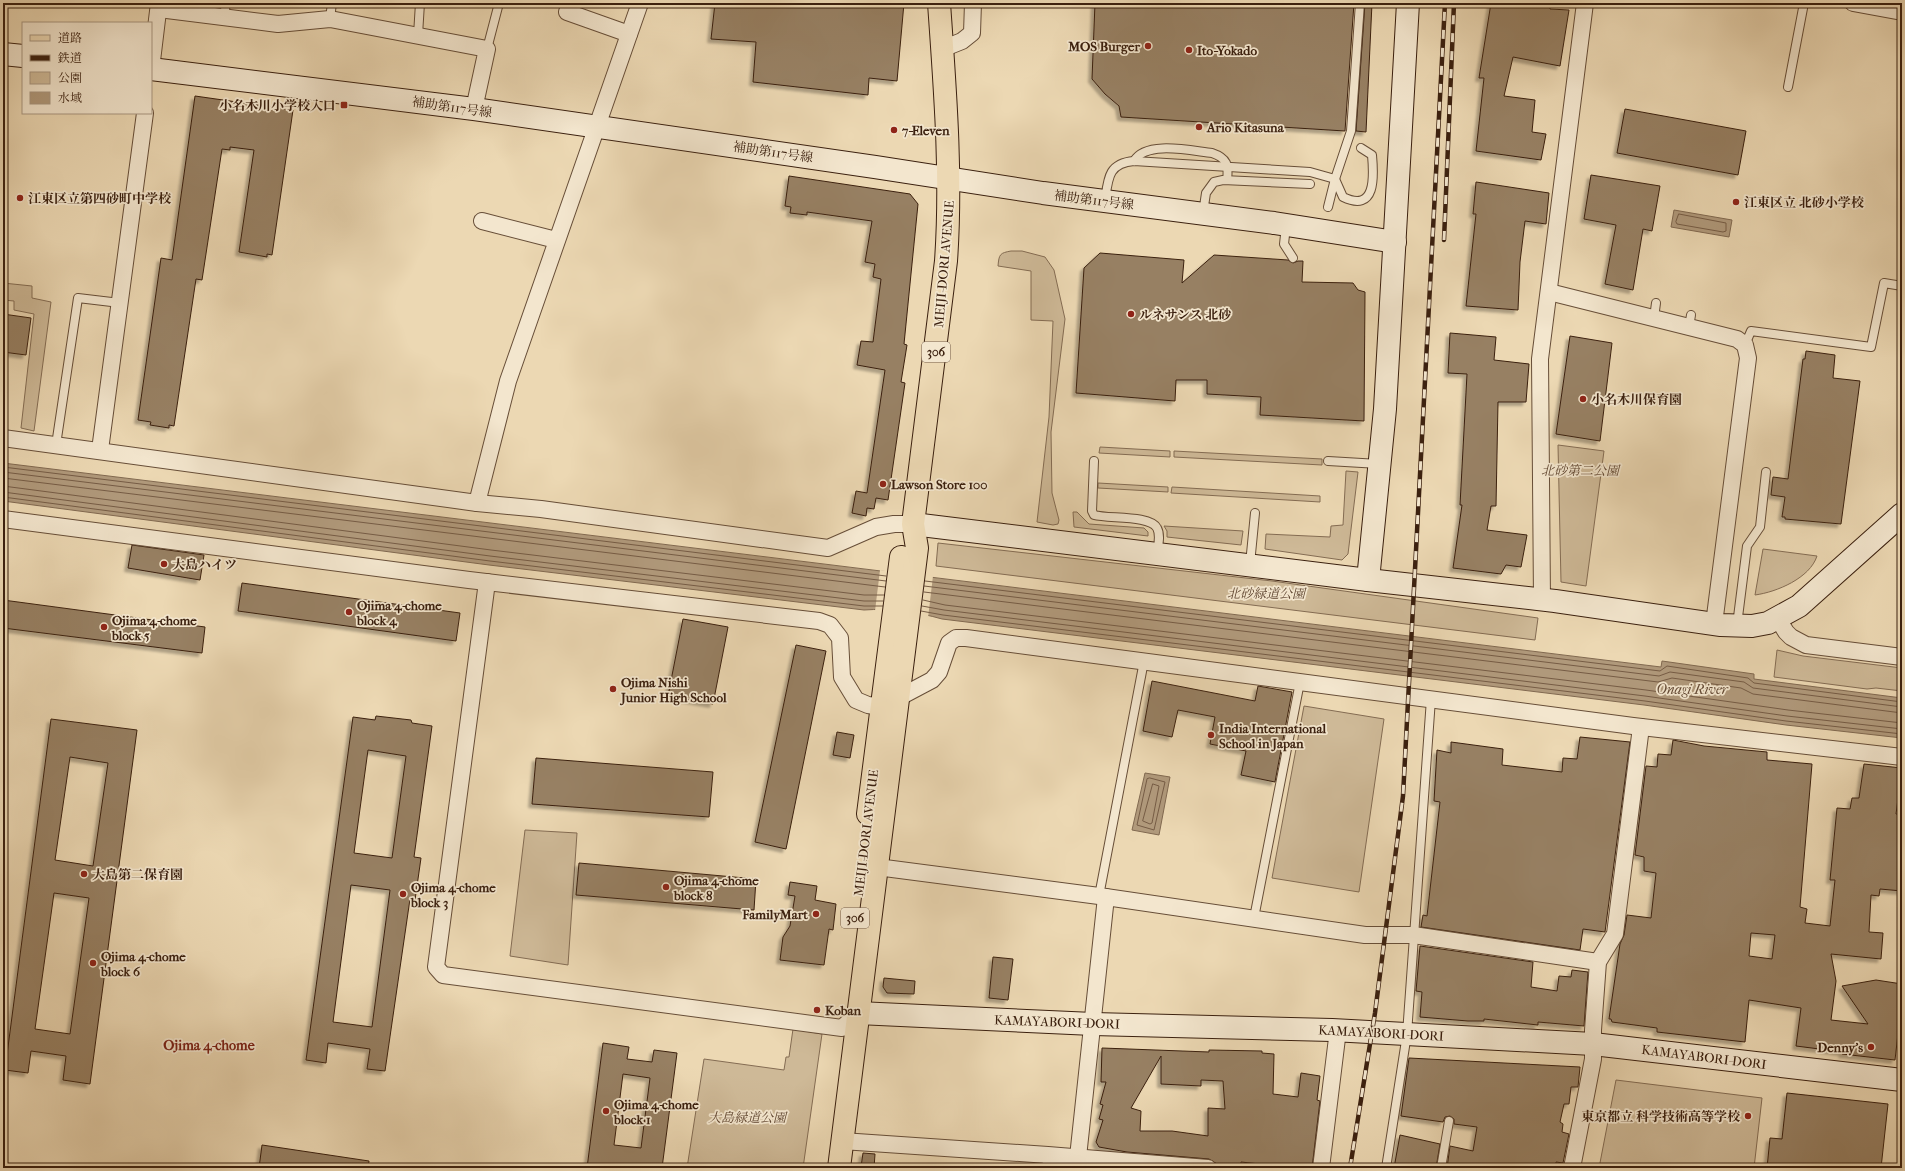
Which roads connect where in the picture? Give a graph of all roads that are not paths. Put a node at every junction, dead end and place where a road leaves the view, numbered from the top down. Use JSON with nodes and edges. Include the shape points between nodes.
{"nodes":[{"id":1,"x":332,"y":3,"type":"edge"},
{"id":2,"x":420,"y":3,"type":"edge"},
{"id":3,"x":499,"y":3,"type":"edge"},
{"id":4,"x":570,"y":3,"type":"edge"},
{"id":5,"x":640,"y":3,"type":"edge"},
{"id":6,"x":938,"y":3,"type":"edge"},
{"id":7,"x":973,"y":3,"type":"edge"},
{"id":8,"x":1360,"y":3,"type":"edge"},
{"id":9,"x":1408,"y":3,"type":"edge"},
{"id":10,"x":1585,"y":3,"type":"edge"},
{"id":11,"x":1804,"y":3,"type":"edge"},
{"id":12,"x":1853,"y":3,"type":"edge"},
{"id":13,"x":1879,"y":5,"type":"edge"},
{"id":14,"x":159,"y":6,"type":"edge"},
{"id":15,"x":225,"y":10,"type":"edge"},
{"id":16,"x":1902,"y":12,"type":"edge"},
{"id":17,"x":330,"y":19,"type":"junction"},
{"id":18,"x":629,"y":34,"type":"junction"},
{"id":19,"x":418,"y":35,"type":"junction"},
{"id":20,"x":487,"y":49,"type":"junction"},
{"id":21,"x":942,"y":49,"type":"junction"},
{"id":22,"x":3,"y":54,"type":"edge"},
{"id":23,"x":22,"y":56,"type":"edge"},
{"id":24,"x":152,"y":61,"type":"edge"},
{"id":25,"x":152,"y":69,"type":"edge"},
{"id":26,"x":1788,"y":87,"type":"dead end"},
{"id":27,"x":474,"y":109,"type":"junction"},
{"id":28,"x":145,"y":114,"type":"edge"},
{"id":29,"x":595,"y":126,"type":"junction"},
{"id":30,"x":1361,"y":148,"type":"dead end"},
{"id":31,"x":1134,"y":161,"type":"junction"},
{"id":32,"x":1228,"y":167,"type":"junction"},
{"id":33,"x":949,"y":179,"type":"junction"},
{"id":34,"x":1335,"y":179,"type":"junction"},
{"id":35,"x":1228,"y":180,"type":"junction"},
{"id":36,"x":1310,"y":184,"type":"dead end"},
{"id":37,"x":1105,"y":202,"type":"junction"},
{"id":38,"x":1328,"y":206,"type":"dead end"},
{"id":39,"x":1203,"y":213,"type":"junction"},
{"id":40,"x":482,"y":221,"type":"dead end"},
{"id":41,"x":1287,"y":225,"type":"junction"},
{"id":42,"x":556,"y":240,"type":"junction"},
{"id":43,"x":1395,"y":242,"type":"junction"},
{"id":44,"x":1293,"y":258,"type":"dead end"},
{"id":45,"x":1902,"y":286,"type":"edge"},
{"id":46,"x":1549,"y":292,"type":"junction"},
{"id":47,"x":120,"y":303,"type":"junction"},
{"id":48,"x":1745,"y":345,"type":"junction"},
{"id":49,"x":3,"y":438,"type":"edge"},
{"id":50,"x":56,"y":445,"type":"junction"},
{"id":51,"x":100,"y":450,"type":"junction"},
{"id":52,"x":1094,"y":461,"type":"dead end"},
{"id":53,"x":1328,"y":461,"type":"dead end"},
{"id":54,"x":1380,"y":464,"type":"junction"},
{"id":55,"x":1766,"y":472,"type":"dead end"},
{"id":56,"x":476,"y":503,"type":"junction"},
{"id":57,"x":1255,"y":513,"type":"dead end"},
{"id":58,"x":1902,"y":514,"type":"edge"},
{"id":59,"x":3,"y":519,"type":"edge"},
{"id":60,"x":913,"y":524,"type":"junction"},
{"id":61,"x":1157,"y":554,"type":"junction"},
{"id":62,"x":1250,"y":566,"type":"junction"},
{"id":63,"x":1368,"y":580,"type":"junction"},
{"id":64,"x":487,"y":582,"type":"junction"},
{"id":65,"x":1542,"y":600,"type":"junction"},
{"id":66,"x":1778,"y":619,"type":"junction"},
{"id":67,"x":1714,"y":624,"type":"junction"},
{"id":68,"x":1737,"y":626,"type":"junction"},
{"id":69,"x":1902,"y":657,"type":"edge"},
{"id":70,"x":1144,"y":661,"type":"junction"},
{"id":71,"x":1300,"y":682,"type":"junction"},
{"id":72,"x":1431,"y":699,"type":"junction"},
{"id":73,"x":890,"y":702,"type":"junction"},
{"id":74,"x":1641,"y":727,"type":"junction"},
{"id":75,"x":1902,"y":757,"type":"edge"},
{"id":76,"x":877,"y":867,"type":"junction"},
{"id":77,"x":1103,"y":896,"type":"junction"},
{"id":78,"x":1254,"y":918,"type":"junction"},
{"id":79,"x":1413,"y":935,"type":"junction"},
{"id":80,"x":1598,"y":962,"type":"junction"},
{"id":81,"x":858,"y":1013,"type":"junction"},
{"id":82,"x":1093,"y":1024,"type":"junction"},
{"id":83,"x":842,"y":1028,"type":"junction"},
{"id":84,"x":1338,"y":1030,"type":"junction"},
{"id":85,"x":1407,"y":1034,"type":"junction"},
{"id":86,"x":1593,"y":1044,"type":"junction"},
{"id":87,"x":1902,"y":1080,"type":"edge"},
{"id":88,"x":1449,"y":1121,"type":"dead end"},
{"id":89,"x":842,"y":1141,"type":"junction"},
{"id":90,"x":1078,"y":1157,"type":"junction"},
{"id":91,"x":1047,"y":1161,"type":"edge"},
{"id":92,"x":824,"y":1168,"type":"edge"},
{"id":93,"x":839,"y":1168,"type":"edge"},
{"id":94,"x":1208,"y":1168,"type":"edge"},
{"id":95,"x":1321,"y":1168,"type":"edge"},
{"id":96,"x":1386,"y":1168,"type":"edge"},
{"id":97,"x":1440,"y":1168,"type":"edge"},
{"id":98,"x":1572,"y":1168,"type":"edge"}],
"edges":[{"from":1,"to":17,"type":"lane"},
{"from":2,"to":19,"type":"lane"},
{"from":3,"to":20,"type":"lane"},
{"from":4,"to":18,"type":"street","via":[[567,12]]},
{"from":5,"to":18,"type":"street"},
{"from":6,"to":21,"type":"main road","name":"MEIJI-DORI AVENUE","number":"306"},
{"from":7,"to":21,"type":"street","via":[[972,33],[962,41]]},
{"from":8,"to":34,"type":"lane","via":[[1351,131]]},
{"from":9,"to":43,"type":"street"},
{"from":10,"to":46,"type":"street"},
{"from":11,"to":26,"type":"lane"},
{"from":12,"to":13,"type":"street"},
{"from":13,"to":16,"type":"street"},
{"from":14,"to":15,"type":"street"},
{"from":14,"to":24,"type":"street"},
{"from":15,"to":17,"type":"street","via":[[278,24]]},
{"from":17,"to":19,"type":"street"},
{"from":18,"to":29,"type":"street"},
{"from":19,"to":20,"type":"street"},
{"from":20,"to":27,"type":"street"},
{"from":21,"to":33,"type":"main road","name":"MEIJI-DORI AVENUE","number":"306"},
{"from":22,"to":23,"type":"street"},
{"from":25,"to":27,"type":"street","name":"補助第117号線"},
{"from":27,"to":29,"type":"street","name":"補助第117号線"},
{"from":28,"to":47,"type":"street"},
{"from":29,"to":33,"type":"street","name":"補助第117号線"},
{"from":29,"to":42,"type":"street"},
{"from":30,"to":34,"type":"lane","via":[[1372,155],[1374,173],[1371,192],[1359,202],[1353,202],[1343,197]]},
{"from":31,"to":32,"type":"lane"},
{"from":31,"to":32,"type":"lane","via":[[1142,152],[1156,148],[1212,153],[1226,160]]},
{"from":31,"to":37,"type":"lane","via":[[1122,162],[1111,171]]},
{"from":32,"to":34,"type":"lane","via":[[1310,172]]},
{"from":32,"to":35,"type":"lane"},
{"from":33,"to":37,"type":"street","name":"補助第117号線"},
{"from":33,"to":60,"type":"main road","name":"MEIJI-DORI AVENUE","number":"306","via":[[946,261]]},
{"from":34,"to":38,"type":"lane"},
{"from":35,"to":36,"type":"lane"},
{"from":35,"to":39,"type":"lane","via":[[1214,182],[1208,188]]},
{"from":37,"to":39,"type":"street","name":"補助第117号線"},
{"from":39,"to":41,"type":"street","name":"補助第117号線"},
{"from":40,"to":42,"type":"street"},
{"from":41,"to":43,"type":"street","name":"補助第117号線"},
{"from":41,"to":44,"type":"lane","via":[[1284,244]]},
{"from":42,"to":56,"type":"street","via":[[508,381]]},
{"from":43,"to":54,"type":"street"},
{"from":45,"to":48,"type":"lane","via":[[1884,283],[1871,347],[1750,331]]},
{"from":46,"to":48,"type":"street","via":[[1655,311],[1725,330]]},
{"from":46,"to":65,"type":"street","via":[[1540,359]]},
{"from":47,"to":50,"type":"lane","via":[[78,298]]},
{"from":47,"to":51,"type":"street"},
{"from":48,"to":67,"type":"street","via":[[1748,358]]},
{"from":49,"to":50,"type":"street"},
{"from":50,"to":51,"type":"street"},
{"from":51,"to":56,"type":"street"},
{"from":52,"to":61,"type":"lane","via":[[1094,515],[1154,524],[1159,533]]},
{"from":53,"to":54,"type":"lane"},
{"from":54,"to":63,"type":"street"},
{"from":55,"to":68,"type":"lane","via":[[1760,527],[1747,546]]},
{"from":56,"to":60,"type":"street","via":[[549,510],[828,548],[876,527]]},
{"from":57,"to":62,"type":"lane"},
{"from":58,"to":66,"type":"street","via":[[1811,597]]},
{"from":59,"to":64,"type":"street"},
{"from":60,"to":61,"type":"street"},
{"from":60,"to":73,"type":"main road","name":"MEIJI-DORI AVENUE","number":"306"},
{"from":61,"to":62,"type":"street"},
{"from":62,"to":63,"type":"street"},
{"from":63,"to":65,"type":"street"},
{"from":64,"to":73,"type":"street","via":[[819,621],[830,625],[840,638],[842,677],[856,700],[868,705]]},
{"from":64,"to":83,"type":"street","via":[[436,968],[442,974]]},
{"from":65,"to":67,"type":"street"},
{"from":66,"to":68,"type":"street","via":[[1768,623]]},
{"from":66,"to":69,"type":"street","via":[[1786,632],[1798,642]]},
{"from":67,"to":68,"type":"street"},
{"from":70,"to":71,"type":"street"},
{"from":70,"to":73,"type":"street","via":[[956,638],[949,643],[939,672],[932,680]]},
{"from":70,"to":77,"type":"lane"},
{"from":71,"to":72,"type":"street"},
{"from":71,"to":78,"type":"lane"},
{"from":72,"to":74,"type":"street"},
{"from":72,"to":79,"type":"lane"},
{"from":73,"to":76,"type":"main road","name":"MEIJI-DORI AVENUE","number":"306"},
{"from":73,"to":83,"type":"main road","name":"MEIJI-DORI AVENUE","number":"306"},
{"from":74,"to":75,"type":"street"},
{"from":74,"to":80,"type":"street","via":[[1615,934]]},
{"from":76,"to":77,"type":"street"},
{"from":76,"to":81,"type":"main road","name":"MEIJI-DORI AVENUE","number":"306"},
{"from":77,"to":78,"type":"street"},
{"from":77,"to":82,"type":"street"},
{"from":78,"to":79,"type":"street","via":[[1365,935]]},
{"from":79,"to":80,"type":"street"},
{"from":79,"to":85,"type":"lane"},
{"from":80,"to":86,"type":"street"},
{"from":81,"to":82,"type":"street","name":"KAMAYABORI-DORI"},
{"from":81,"to":83,"type":"street"},
{"from":81,"to":89,"type":"main road","name":"MEIJI-DORI AVENUE","number":"306"},
{"from":82,"to":84,"type":"street","name":"KAMAYABORI-DORI"},
{"from":82,"to":90,"type":"street"},
{"from":83,"to":92,"type":"main road","name":"MEIJI-DORI AVENUE","number":"306"},
{"from":84,"to":85,"type":"street","name":"KAMAYABORI-DORI"},
{"from":84,"to":95,"type":"street"},
{"from":85,"to":86,"type":"street","name":"KAMAYABORI-DORI"},
{"from":85,"to":96,"type":"lane"},
{"from":86,"to":87,"type":"street","name":"KAMAYABORI-DORI"},
{"from":86,"to":98,"type":"street","via":[[1593,1059]]},
{"from":88,"to":97,"type":"lane"},
{"from":89,"to":91,"type":"street"},
{"from":89,"to":93,"type":"main road","name":"MEIJI-DORI AVENUE","number":"306"},
{"from":90,"to":91,"type":"street"},
{"from":90,"to":94,"type":"street"}]}
